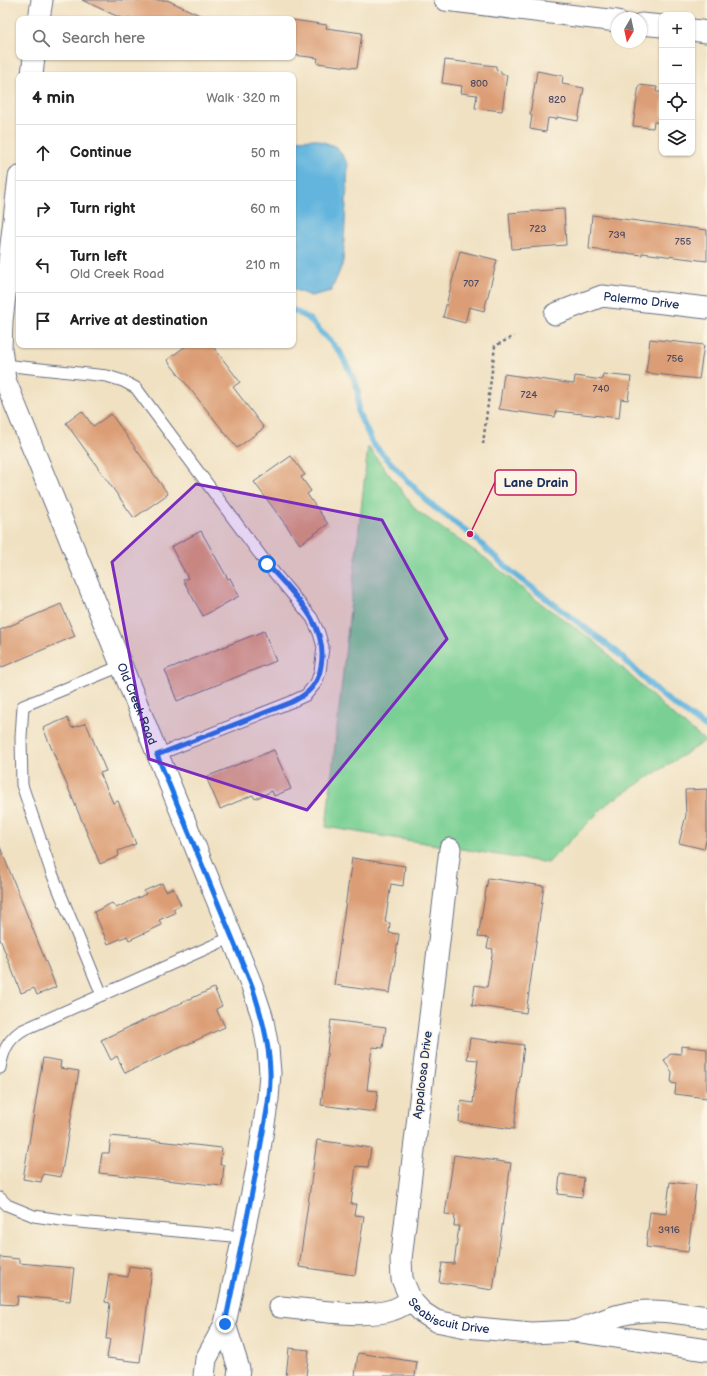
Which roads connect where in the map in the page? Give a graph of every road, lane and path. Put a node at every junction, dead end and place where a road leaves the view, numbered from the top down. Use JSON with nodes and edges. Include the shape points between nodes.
{"nodes":[{"id":1,"x":42,"y":0,"type":"edge"},
{"id":2,"x":445,"y":0,"type":"edge"},
{"id":3,"x":589,"y":9,"type":"edge"},
{"id":4,"x":39,"y":16,"type":"edge"},
{"id":5,"x":611,"y":18,"type":"edge"},
{"id":6,"x":647,"y":25,"type":"edge"},
{"id":7,"x":659,"y":26,"type":"edge"},
{"id":8,"x":695,"y":30,"type":"edge"},
{"id":9,"x":707,"y":32,"type":"edge"},
{"id":10,"x":34,"y":60,"type":"edge"},
{"id":11,"x":32,"y":72,"type":"edge"},
{"id":12,"x":16,"y":202,"type":"edge"},
{"id":13,"x":707,"y":308,"type":"edge"},
{"id":14,"x":554,"y":314,"type":"dead end"},
{"id":15,"x":514,"y":336,"type":"dead end"},
{"id":16,"x":3,"y":365,"type":"junction"},
{"id":17,"x":483,"y":444,"type":"dead end"},
{"id":18,"x":121,"y":666,"type":"junction"},
{"id":19,"x":157,"y":755,"type":"junction"},
{"id":20,"x":450,"y":849,"type":"dead end"},
{"id":21,"x":232,"y":937,"type":"junction"},
{"id":22,"x":102,"y":995,"type":"junction"},
{"id":23,"x":0,"y":1068,"type":"edge"},
{"id":24,"x":0,"y":1198,"type":"edge"},
{"id":25,"x":243,"y":1237,"type":"junction"},
{"id":26,"x":411,"y":1300,"type":"junction"},
{"id":27,"x":280,"y":1307,"type":"dead end"},
{"id":28,"x":707,"y":1317,"type":"edge"},
{"id":29,"x":225,"y":1324,"type":"junction"},
{"id":30,"x":575,"y":1331,"type":"junction"},
{"id":31,"x":707,"y":1350,"type":"edge"},
{"id":32,"x":204,"y":1376,"type":"edge"},
{"id":33,"x":238,"y":1376,"type":"edge"}],
"edges":[{"from":1,"to":4,"type":"street"},
{"from":2,"to":3,"type":"street"},
{"from":3,"to":5,"type":"street"},
{"from":6,"to":7,"type":"street"},
{"from":8,"to":9,"type":"street"},
{"from":10,"to":11,"type":"street"},
{"from":12,"to":16,"type":"street","name":"Old Creek Road","via":[[2,321]]},
{"from":13,"to":14,"type":"street","name":"Palermo Drive","via":[[602,296]]},
{"from":15,"to":17,"type":"path","via":[[495,346]]},
{"from":16,"to":18,"type":"street","name":"Old Creek Road","via":[[13,403]]},
{"from":16,"to":19,"type":"lane","via":[[107,376],[136,388],[267,564],[302,604],[319,633],[323,647],[320,672],[316,683],[306,695]]},
{"from":18,"to":19,"type":"street","name":"Old Creek Road"},
{"from":18,"to":22,"type":"lane","via":[[23,706],[21,737],[22,784],[51,871]]},
{"from":19,"to":21,"type":"street","name":"Old Creek Road"},
{"from":20,"to":26,"type":"street","name":"Appaloosa Drive","via":[[401,1259],[402,1279]]},
{"from":21,"to":22,"type":"lane"},
{"from":21,"to":25,"type":"street","name":"Old Creek Road","via":[[262,1016],[270,1073],[256,1172]]},
{"from":22,"to":23,"type":"lane","via":[[21,1031],[7,1043]]},
{"from":24,"to":25,"type":"lane","via":[[19,1211],[41,1217]]},
{"from":25,"to":29,"type":"street","name":"Old Creek Road"},
{"from":26,"to":27,"type":"street","name":"Seabiscuit Drive","via":[[392,1310],[376,1313]]},
{"from":26,"to":30,"type":"street","name":"Seabiscuit Drive","via":[[422,1312],[450,1324],[531,1333]]},
{"from":28,"to":30,"type":"street","name":"Seabiscuit Drive","via":[[658,1311],[636,1312],[610,1318]]},
{"from":29,"to":32,"type":"street","name":"Old Creek Road","via":[[206,1359]]},
{"from":29,"to":33,"type":"street","name":"Old Creek Road","via":[[239,1369]]},
{"from":30,"to":31,"type":"street","name":"Seabiscuit Drive"}]}
